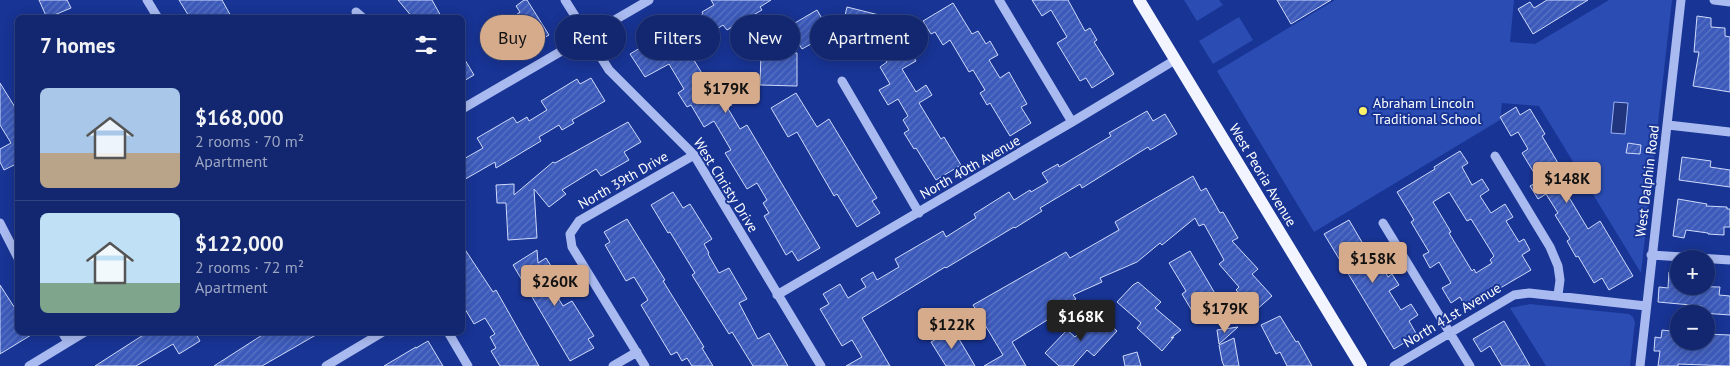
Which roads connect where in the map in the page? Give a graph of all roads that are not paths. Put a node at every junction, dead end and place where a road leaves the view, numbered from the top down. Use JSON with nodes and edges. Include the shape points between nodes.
{"nodes":[{"id":1,"x":147,"y":0,"type":"edge"},
{"id":2,"x":565,"y":0,"type":"edge"},
{"id":3,"x":649,"y":0,"type":"edge"},
{"id":4,"x":1000,"y":0,"type":"edge"},
{"id":5,"x":1139,"y":0,"type":"edge"},
{"id":6,"x":1680,"y":0,"type":"edge"},
{"id":7,"x":1714,"y":0,"type":"edge"},
{"id":8,"x":1730,"y":2,"type":"edge"},
{"id":9,"x":156,"y":15,"type":"edge"},
{"id":10,"x":574,"y":15,"type":"edge"},
{"id":11,"x":623,"y":15,"type":"edge"},
{"id":12,"x":555,"y":55,"type":"edge"},
{"id":13,"x":603,"y":60,"type":"edge"},
{"id":14,"x":1176,"y":60,"type":"junction"},
{"id":15,"x":842,"y":81,"type":"dead end"},
{"id":16,"x":465,"y":107,"type":"edge"},
{"id":17,"x":1072,"y":122,"type":"junction"},
{"id":18,"x":1668,"y":125,"type":"junction"},
{"id":19,"x":1730,"y":132,"type":"edge"},
{"id":20,"x":694,"y":155,"type":"junction"},
{"id":21,"x":1494,"y":156,"type":"dead end"},
{"id":22,"x":919,"y":212,"type":"junction"},
{"id":23,"x":1383,"y":223,"type":"dead end"},
{"id":24,"x":0,"y":224,"type":"edge"},
{"id":25,"x":15,"y":252,"type":"edge"},
{"id":26,"x":1651,"y":255,"type":"junction"},
{"id":27,"x":1730,"y":260,"type":"edge"},
{"id":28,"x":1558,"y":295,"type":"junction"},
{"id":29,"x":778,"y":296,"type":"junction"},
{"id":30,"x":1646,"y":306,"type":"junction"},
{"id":31,"x":1450,"y":332,"type":"junction"},
{"id":32,"x":64,"y":335,"type":"edge"},
{"id":33,"x":80,"y":335,"type":"edge"},
{"id":34,"x":377,"y":335,"type":"edge"},
{"id":35,"x":450,"y":335,"type":"edge"},
{"id":36,"x":68,"y":342,"type":"junction"},
{"id":37,"x":637,"y":352,"type":"junction"},
{"id":38,"x":29,"y":366,"type":"edge"},
{"id":39,"x":326,"y":366,"type":"edge"},
{"id":40,"x":468,"y":366,"type":"edge"},
{"id":41,"x":613,"y":366,"type":"edge"},
{"id":42,"x":646,"y":366,"type":"edge"},
{"id":43,"x":821,"y":366,"type":"edge"},
{"id":44,"x":1361,"y":366,"type":"edge"},
{"id":45,"x":1394,"y":366,"type":"edge"},
{"id":46,"x":1470,"y":366,"type":"edge"},
{"id":47,"x":1640,"y":366,"type":"edge"}],
"edges":[{"from":1,"to":9,"type":"street"},
{"from":2,"to":10,"type":"street","name":"West Christy Drive"},
{"from":3,"to":11,"type":"street"},
{"from":4,"to":17,"type":"street"},
{"from":5,"to":14,"type":"main road","name":"West Peoria Avenue"},
{"from":6,"to":18,"type":"street","name":"West Dalphin Road"},
{"from":7,"to":8,"type":"street"},
{"from":12,"to":16,"type":"street"},
{"from":13,"to":20,"type":"street","name":"West Christy Drive"},
{"from":14,"to":17,"type":"street","name":"North 40th Avenue"},
{"from":14,"to":44,"type":"main road","name":"West Peoria Avenue"},
{"from":15,"to":22,"type":"street"},
{"from":17,"to":22,"type":"street","name":"North 40th Avenue"},
{"from":18,"to":19,"type":"street"},
{"from":18,"to":26,"type":"street","name":"West Dalphin Road"},
{"from":20,"to":29,"type":"street","name":"West Christy Drive"},
{"from":20,"to":37,"type":"street","name":"North 39th Drive","via":[[579,221],[570,234],[572,247]]},
{"from":21,"to":28,"type":"street","via":[[1550,247],[1558,266]]},
{"from":22,"to":29,"type":"street","name":"North 40th Avenue"},
{"from":23,"to":31,"type":"street"},
{"from":24,"to":25,"type":"street"},
{"from":26,"to":27,"type":"street"},
{"from":26,"to":30,"type":"street","name":"West Dalphin Road"},
{"from":28,"to":30,"type":"street","name":"North 41st Avenue"},
{"from":28,"to":31,"type":"street","name":"North 41st Avenue","via":[[1514,295]]},
{"from":29,"to":43,"type":"street","name":"West Christy Drive"},
{"from":30,"to":47,"type":"street","name":"West Dalphin Road"},
{"from":31,"to":45,"type":"street","name":"North 41st Avenue"},
{"from":31,"to":46,"type":"street"},
{"from":32,"to":36,"type":"street"},
{"from":33,"to":36,"type":"street"},
{"from":34,"to":39,"type":"street"},
{"from":35,"to":40,"type":"street"},
{"from":36,"to":38,"type":"street"},
{"from":37,"to":41,"type":"street"},
{"from":37,"to":42,"type":"street"}]}
